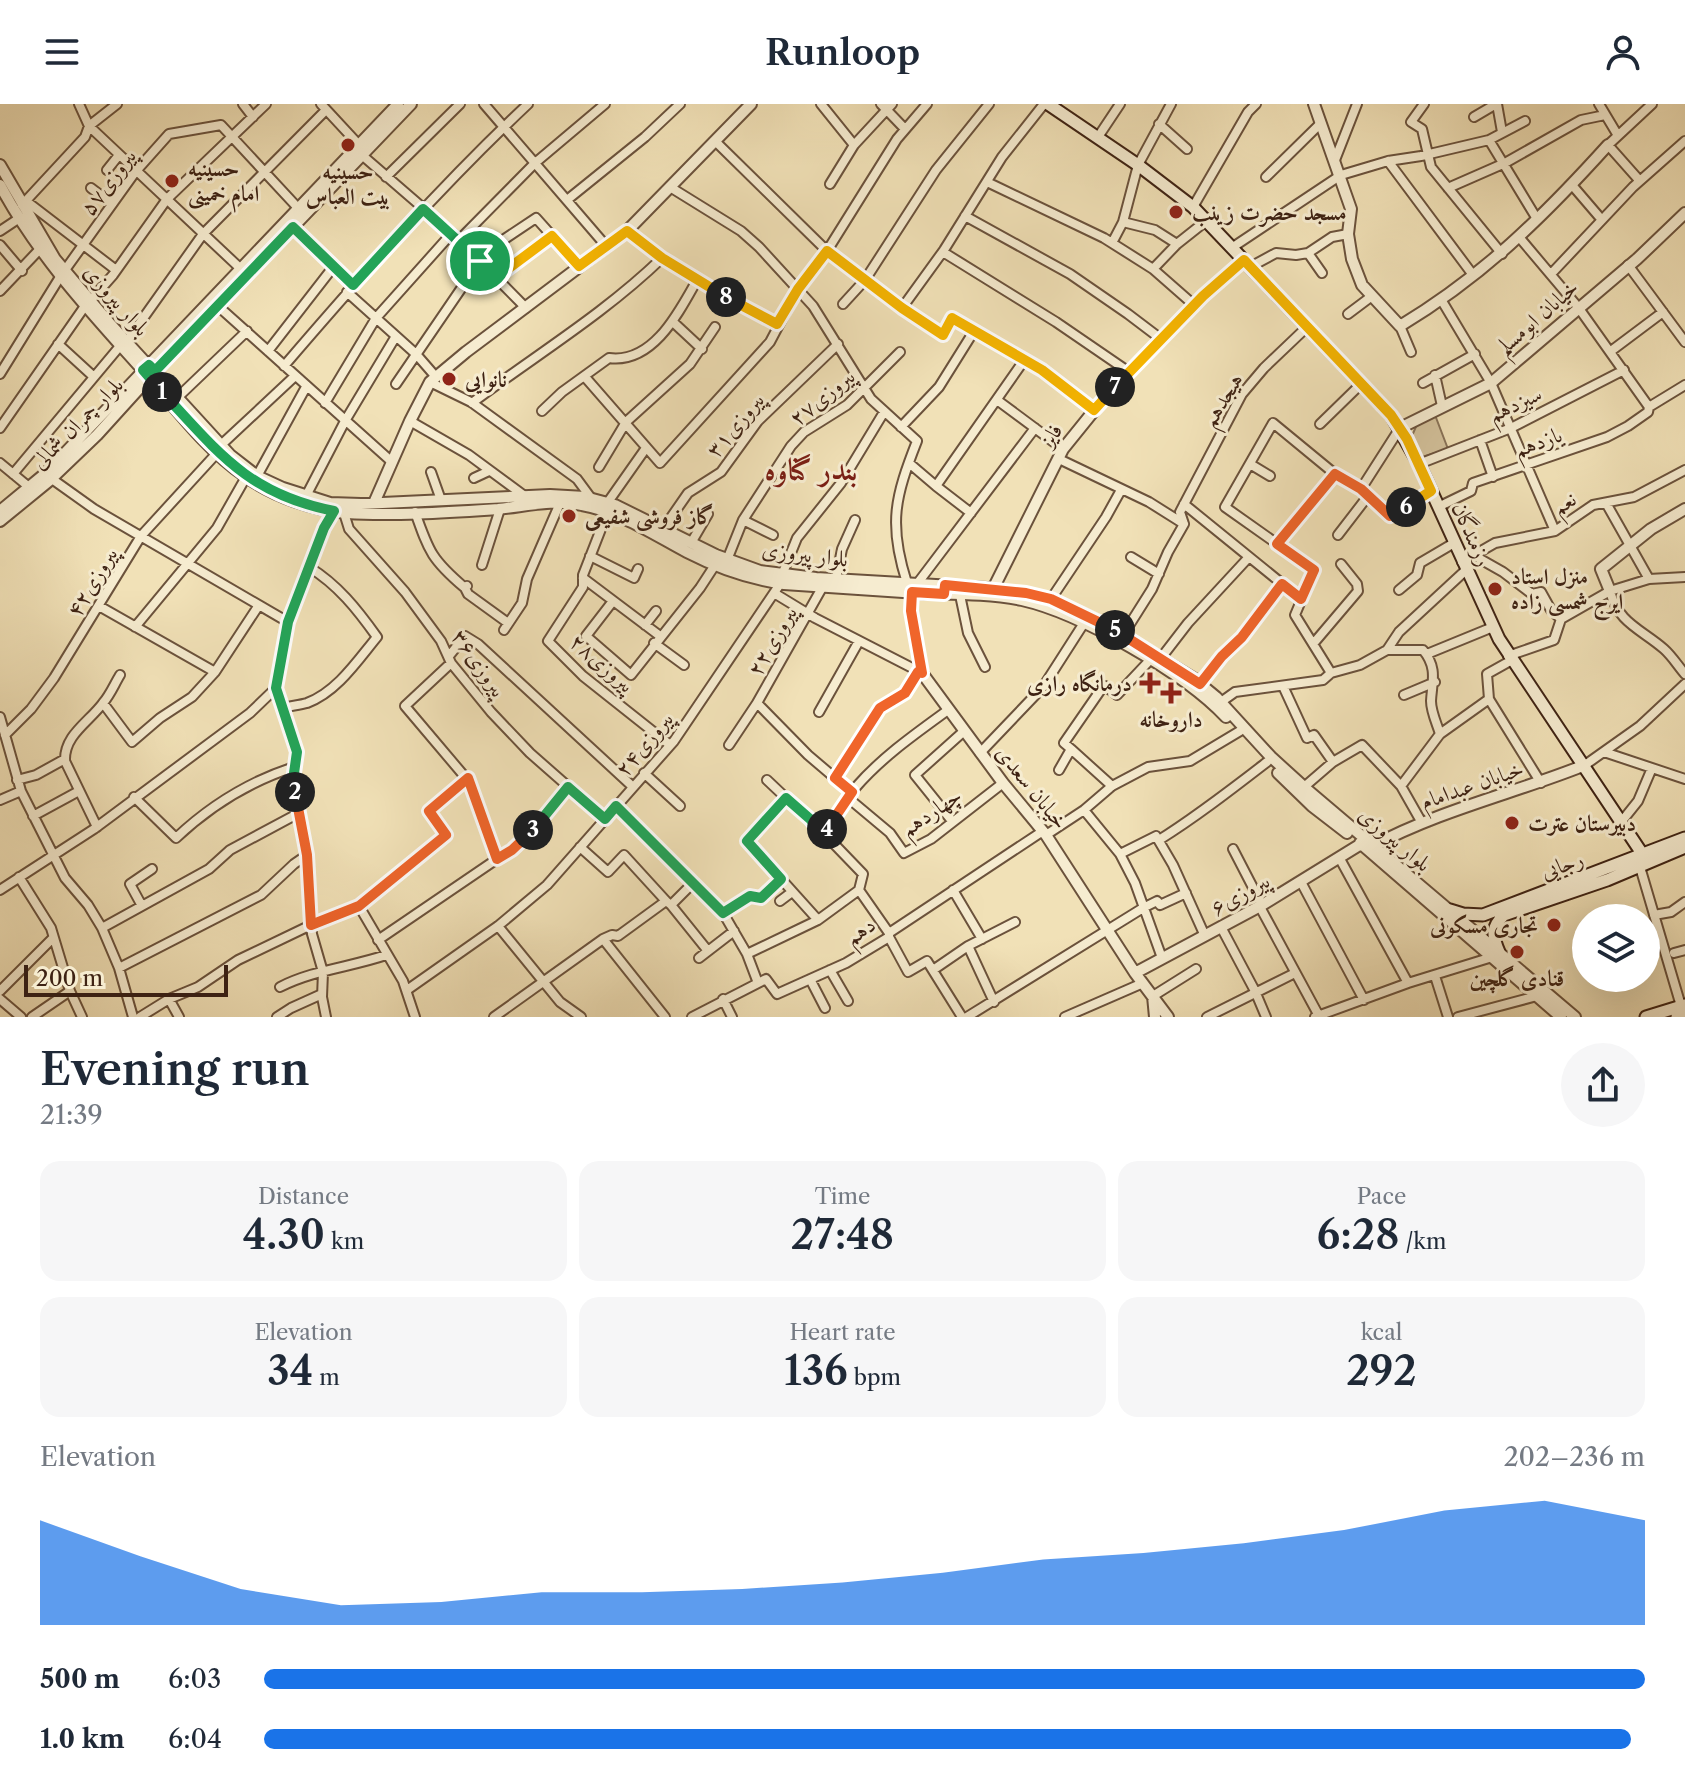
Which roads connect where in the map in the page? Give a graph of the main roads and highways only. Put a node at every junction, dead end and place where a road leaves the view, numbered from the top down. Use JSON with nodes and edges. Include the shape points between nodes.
{"nodes":[{"id":1,"x":1046,"y":104,"type":"edge"},
{"id":2,"x":1685,"y":838,"type":"edge"},
{"id":3,"x":1685,"y":847,"type":"edge"},
{"id":4,"x":1642,"y":861,"type":"junction"},
{"id":5,"x":1531,"y":902,"type":"junction"},
{"id":6,"x":1450,"y":910,"type":"road end"},
{"id":7,"x":1494,"y":955,"type":"road end"},
{"id":8,"x":1682,"y":1011,"type":"edge"},
{"id":9,"x":1653,"y":1016,"type":"edge"}],
"edges":[{"from":1,"to":4,"type":"main road","name":"رزمندگان","via":[[1193,207],[1391,415],[1510,658],[1622,821]]},
{"from":2,"to":4,"type":"main road","name":"رجایی"},
{"from":3,"to":4,"type":"main road","name":"رجایی"},
{"from":4,"to":5,"type":"main road","name":"رجایی"},
{"from":5,"to":6,"type":"main road","name":"رجایی","via":[[1483,915]]},
{"from":5,"to":7,"type":"main road","name":"رجایی","via":[[1496,923]]},
{"from":8,"to":9,"type":"main road"}]}
